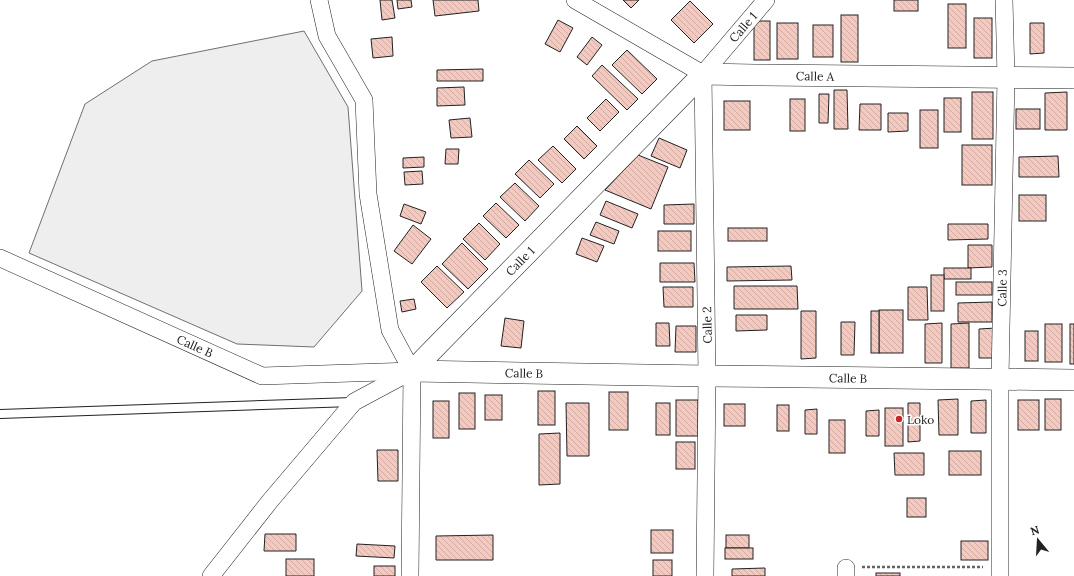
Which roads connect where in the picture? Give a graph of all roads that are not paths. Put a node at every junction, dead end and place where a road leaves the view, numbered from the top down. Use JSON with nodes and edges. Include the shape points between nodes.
{"nodes":[{"id":1,"x":319,"y":0,"type":"edge"},
{"id":2,"x":575,"y":0,"type":"edge"},
{"id":3,"x":766,"y":0,"type":"edge"},
{"id":4,"x":1004,"y":0,"type":"edge"},
{"id":5,"x":703,"y":74,"type":"junction"},
{"id":6,"x":1006,"y":77,"type":"junction"},
{"id":7,"x":1074,"y":78,"type":"edge"},
{"id":8,"x":0,"y":258,"type":"edge"},
{"id":9,"x":412,"y":371,"type":"junction"},
{"id":10,"x":707,"y":376,"type":"junction"},
{"id":11,"x":1000,"y":380,"type":"junction"},
{"id":12,"x":1074,"y":380,"type":"edge"},
{"id":13,"x":354,"y":402,"type":"junction"},
{"id":14,"x":0,"y":414,"type":"edge"},
{"id":15,"x":1000,"y":571,"type":"edge"},
{"id":16,"x":211,"y":576,"type":"edge"},
{"id":17,"x":410,"y":576,"type":"edge"},
{"id":18,"x":705,"y":576,"type":"edge"}],
"edges":[{"from":1,"to":9,"type":"street","via":[[327,36],[364,100],[368,194],[390,330]]},
{"from":2,"to":5,"type":"street","name":"Calle A"},
{"from":3,"to":5,"type":"street","name":"Calle 1"},
{"from":4,"to":6,"type":"street","name":"Calle 3"},
{"from":5,"to":6,"type":"street","name":"Calle A"},
{"from":5,"to":9,"type":"street","name":"Calle 1"},
{"from":5,"to":10,"type":"street","name":"Calle 2"},
{"from":6,"to":7,"type":"street","name":"Calle A"},
{"from":6,"to":11,"type":"street","name":"Calle 3"},
{"from":8,"to":9,"type":"street","name":"Calle B","via":[[262,376]]},
{"from":9,"to":10,"type":"street","name":"Calle B"},
{"from":9,"to":13,"type":"street"},
{"from":9,"to":17,"type":"street"},
{"from":10,"to":11,"type":"street","name":"Calle B"},
{"from":10,"to":18,"type":"street","name":"Calle 2"},
{"from":11,"to":12,"type":"street","name":"Calle B"},
{"from":11,"to":15,"type":"street","name":"Calle 3"},
{"from":13,"to":14,"type":"lane"},
{"from":13,"to":16,"type":"street","via":[[270,501]]}]}
